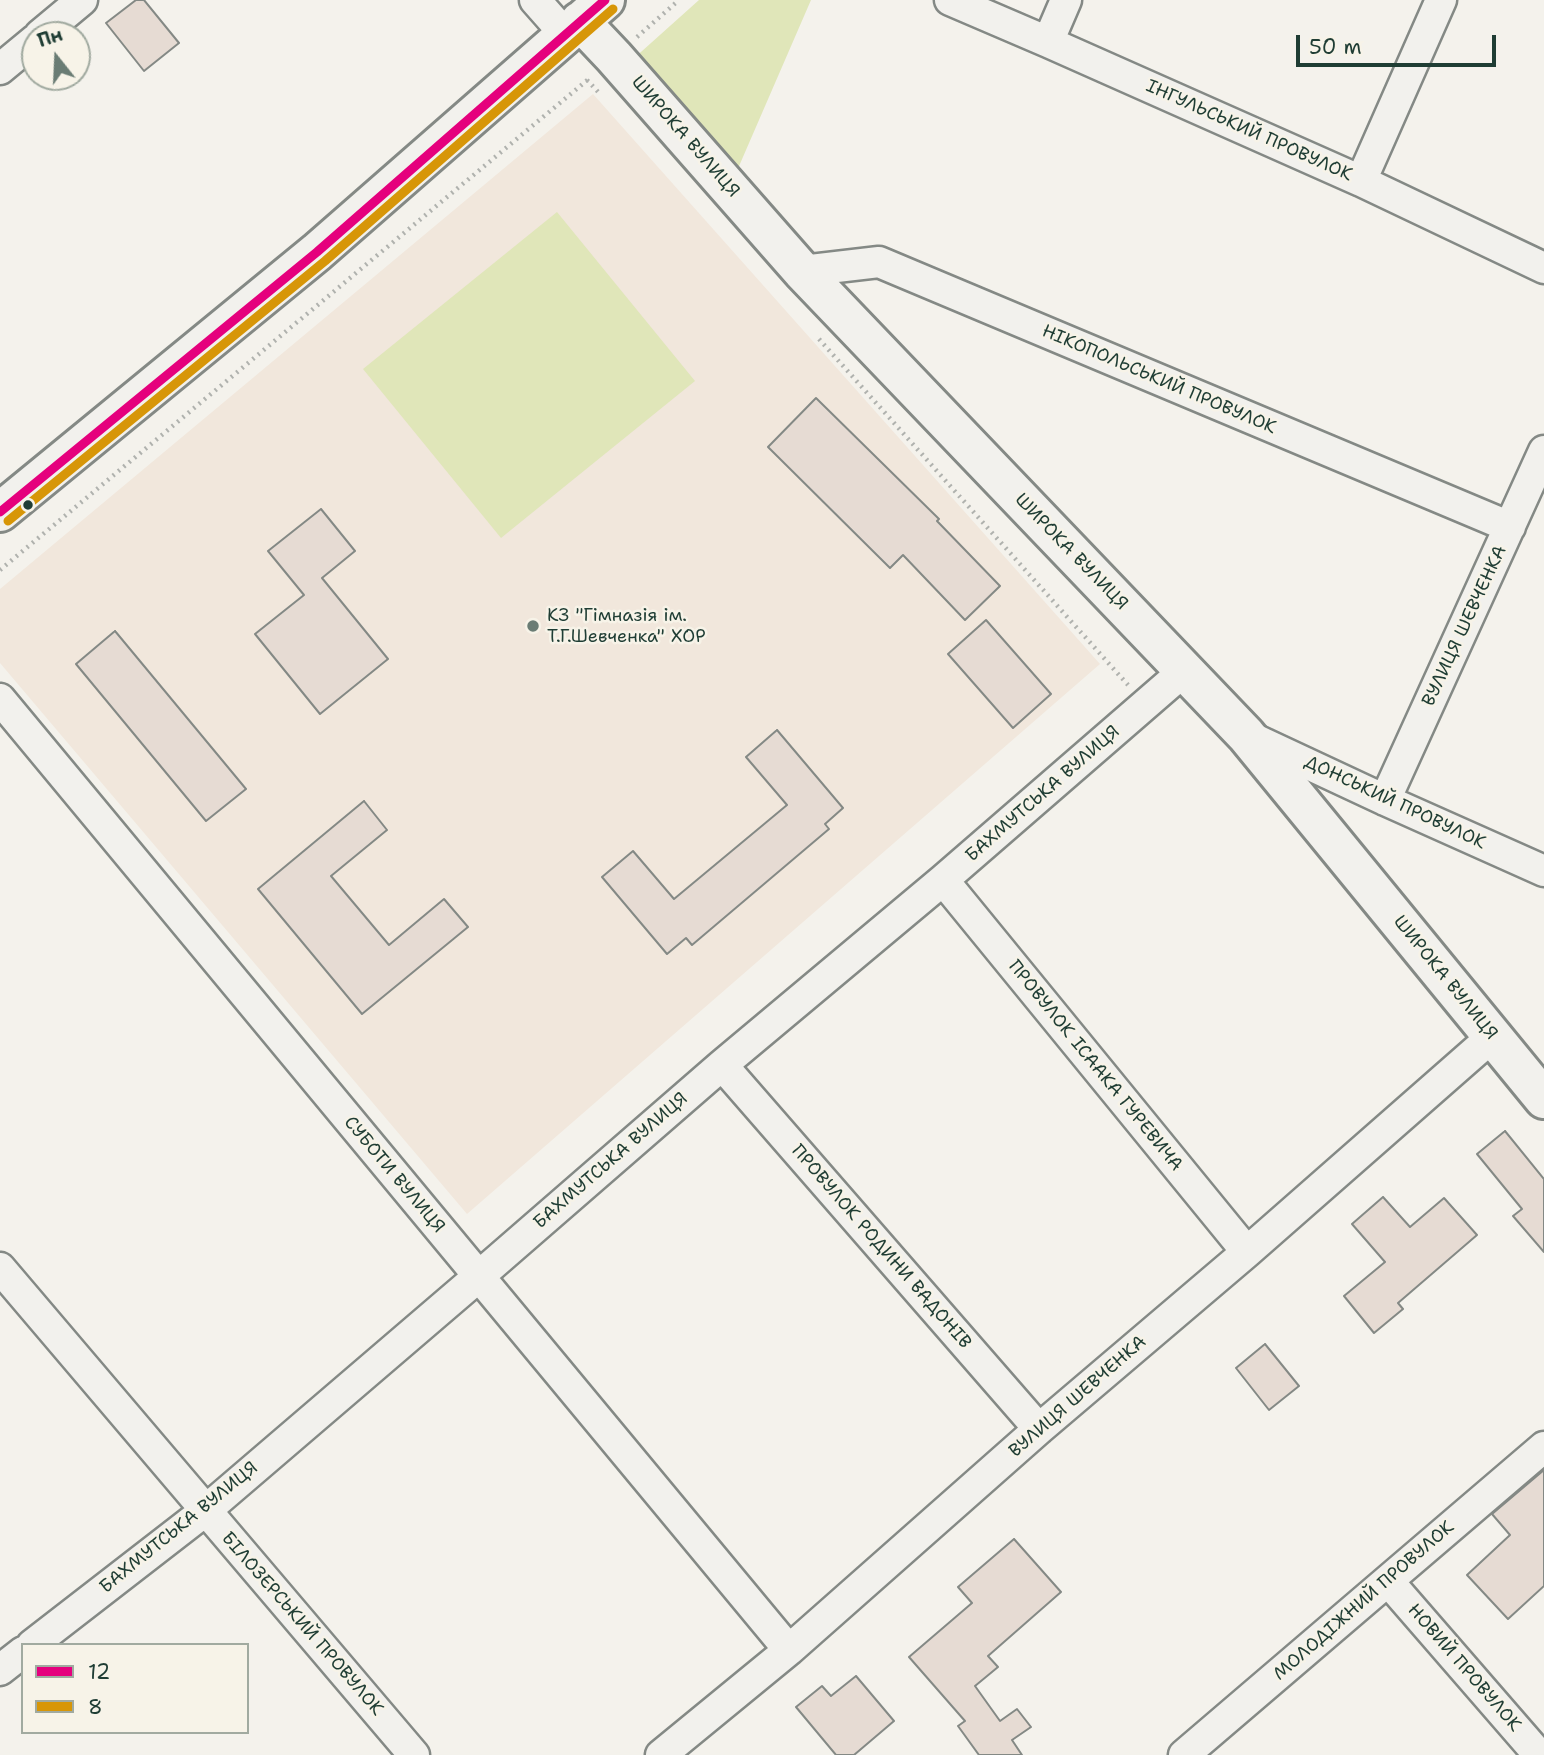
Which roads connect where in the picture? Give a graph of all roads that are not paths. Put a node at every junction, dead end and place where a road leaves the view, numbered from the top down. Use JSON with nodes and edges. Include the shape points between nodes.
{"nodes":[{"id":1,"x":82,"y":0,"type":"edge"},
{"id":2,"x":535,"y":0,"type":"edge"},
{"id":3,"x":950,"y":0,"type":"edge"},
{"id":4,"x":1066,"y":0,"type":"edge"},
{"id":5,"x":1441,"y":0,"type":"edge"},
{"id":6,"x":584,"y":19,"type":"edge"},
{"id":7,"x":57,"y":21,"type":"edge"},
{"id":8,"x":1048,"y":42,"type":"junction"},
{"id":9,"x":21,"y":52,"type":"edge"},
{"id":10,"x":0,"y":69,"type":"edge"},
{"id":11,"x":1361,"y":181,"type":"junction"},
{"id":12,"x":1544,"y":268,"type":"edge"},
{"id":13,"x":802,"y":271,"type":"junction"},
{"id":14,"x":1544,"y":451,"type":"edge"},
{"id":15,"x":0,"y":512,"type":"edge"},
{"id":16,"x":1510,"y":527,"type":"junction"},
{"id":17,"x":1184,"y":671,"type":"junction"},
{"id":18,"x":0,"y":699,"type":"edge"},
{"id":19,"x":1246,"y":735,"type":"junction"},
{"id":20,"x":1385,"y":800,"type":"junction"},
{"id":21,"x":1544,"y":872,"type":"edge"},
{"id":22,"x":943,"y":880,"type":"junction"},
{"id":23,"x":1493,"y":1036,"type":"junction"},
{"id":24,"x":722,"y":1065,"type":"junction"},
{"id":25,"x":1544,"y":1099,"type":"edge"},
{"id":26,"x":1247,"y":1252,"type":"junction"},
{"id":27,"x":0,"y":1268,"type":"edge"},
{"id":28,"x":478,"y":1277,"type":"junction"},
{"id":29,"x":1039,"y":1429,"type":"junction"},
{"id":30,"x":1544,"y":1447,"type":"edge"},
{"id":31,"x":205,"y":1511,"type":"junction"},
{"id":32,"x":1388,"y":1581,"type":"junction"},
{"id":33,"x":35,"y":1643,"type":"edge"},
{"id":34,"x":789,"y":1650,"type":"junction"},
{"id":35,"x":21,"y":1654,"type":"edge"},
{"id":36,"x":0,"y":1670,"type":"edge"},
{"id":37,"x":1531,"y":1745,"type":"edge"},
{"id":38,"x":414,"y":1755,"type":"edge"},
{"id":39,"x":661,"y":1755,"type":"edge"},
{"id":40,"x":1184,"y":1755,"type":"edge"}],
"edges":[{"from":1,"to":7,"type":"street"},
{"from":2,"to":6,"type":"street","name":"ШИРОКА ВУЛИЦЯ"},
{"from":3,"to":8,"type":"street","name":"ІНГУЛЬСЬКИЙ ПРОВУЛОК"},
{"from":4,"to":8,"type":"street"},
{"from":5,"to":11,"type":"street"},
{"from":6,"to":13,"type":"street","name":"ШИРОКА ВУЛИЦЯ","via":[[601,68]]},
{"from":6,"to":15,"type":"street","via":[[317,252]]},
{"from":8,"to":11,"type":"street","name":"ІНГУЛЬСЬКИЙ ПРОВУЛОК"},
{"from":9,"to":10,"type":"street"},
{"from":11,"to":12,"type":"street","name":"ІНГУЛЬСЬКИЙ ПРОВУЛОК"},
{"from":13,"to":16,"type":"street","name":"НІКОПОЛЬСЬКИЙ ПРОВУЛОК","via":[[879,262]]},
{"from":13,"to":17,"type":"street","name":"ШИРОКА ВУЛИЦЯ"},
{"from":14,"to":16,"type":"street","name":"ВУЛИЦЯ ШЕВЧЕНКА"},
{"from":16,"to":20,"type":"street","name":"ВУЛИЦЯ ШЕВЧЕНКА"},
{"from":17,"to":19,"type":"street","name":"ШИРОКА ВУЛИЦЯ"},
{"from":17,"to":22,"type":"street","name":"БАХМУТСЬКА ВУЛИЦЯ"},
{"from":18,"to":28,"type":"street","name":"СУБОТИ ВУЛИЦЯ"},
{"from":19,"to":20,"type":"street","name":"ДОНСЬКИЙ ПРОВУЛОК"},
{"from":19,"to":23,"type":"street","name":"ШИРОКА ВУЛИЦЯ"},
{"from":20,"to":21,"type":"street","name":"ДОНСЬКИЙ ПРОВУЛОК"},
{"from":22,"to":24,"type":"street","name":"БАХМУТСЬКА ВУЛИЦЯ"},
{"from":22,"to":26,"type":"street","name":"ПРОВУЛОК ІСААКА ГУРЕВИЧА"},
{"from":23,"to":25,"type":"street","name":"ШИРОКА ВУЛИЦЯ"},
{"from":23,"to":26,"type":"street","name":"ВУЛИЦЯ ШЕВЧЕНКА"},
{"from":24,"to":28,"type":"street","name":"БАХМУТСЬКА ВУЛИЦЯ"},
{"from":24,"to":29,"type":"street","name":"ПРОВУЛОК РОДИНИ ВАДОНІВ"},
{"from":26,"to":29,"type":"street","name":"ВУЛИЦЯ ШЕВЧЕНКА"},
{"from":27,"to":31,"type":"street","name":"БІЛОЗЕРСЬКИЙ ПРОВУЛОК"},
{"from":28,"to":31,"type":"street","name":"БАХМУТСЬКА ВУЛИЦЯ"},
{"from":28,"to":34,"type":"street","name":"СУБОТИ ВУЛИЦЯ"},
{"from":29,"to":34,"type":"street","name":"ВУЛИЦЯ ШЕВЧЕНКА"},
{"from":30,"to":32,"type":"street","name":"МОЛОДІЖНИЙ ПРОВУЛОК"},
{"from":31,"to":33,"type":"street","name":"БАХМУТСЬКА ВУЛИЦЯ"},
{"from":31,"to":38,"type":"street","name":"БІЛОЗЕРСЬКИЙ ПРОВУЛОК"},
{"from":32,"to":37,"type":"street","name":"НОВИЙ ПРОВУЛОК"},
{"from":32,"to":40,"type":"street","name":"МОЛОДІЖНИЙ ПРОВУЛОК"},
{"from":34,"to":39,"type":"street","name":"ВУЛИЦЯ ШЕВЧЕНКА"},
{"from":35,"to":36,"type":"street"}]}
